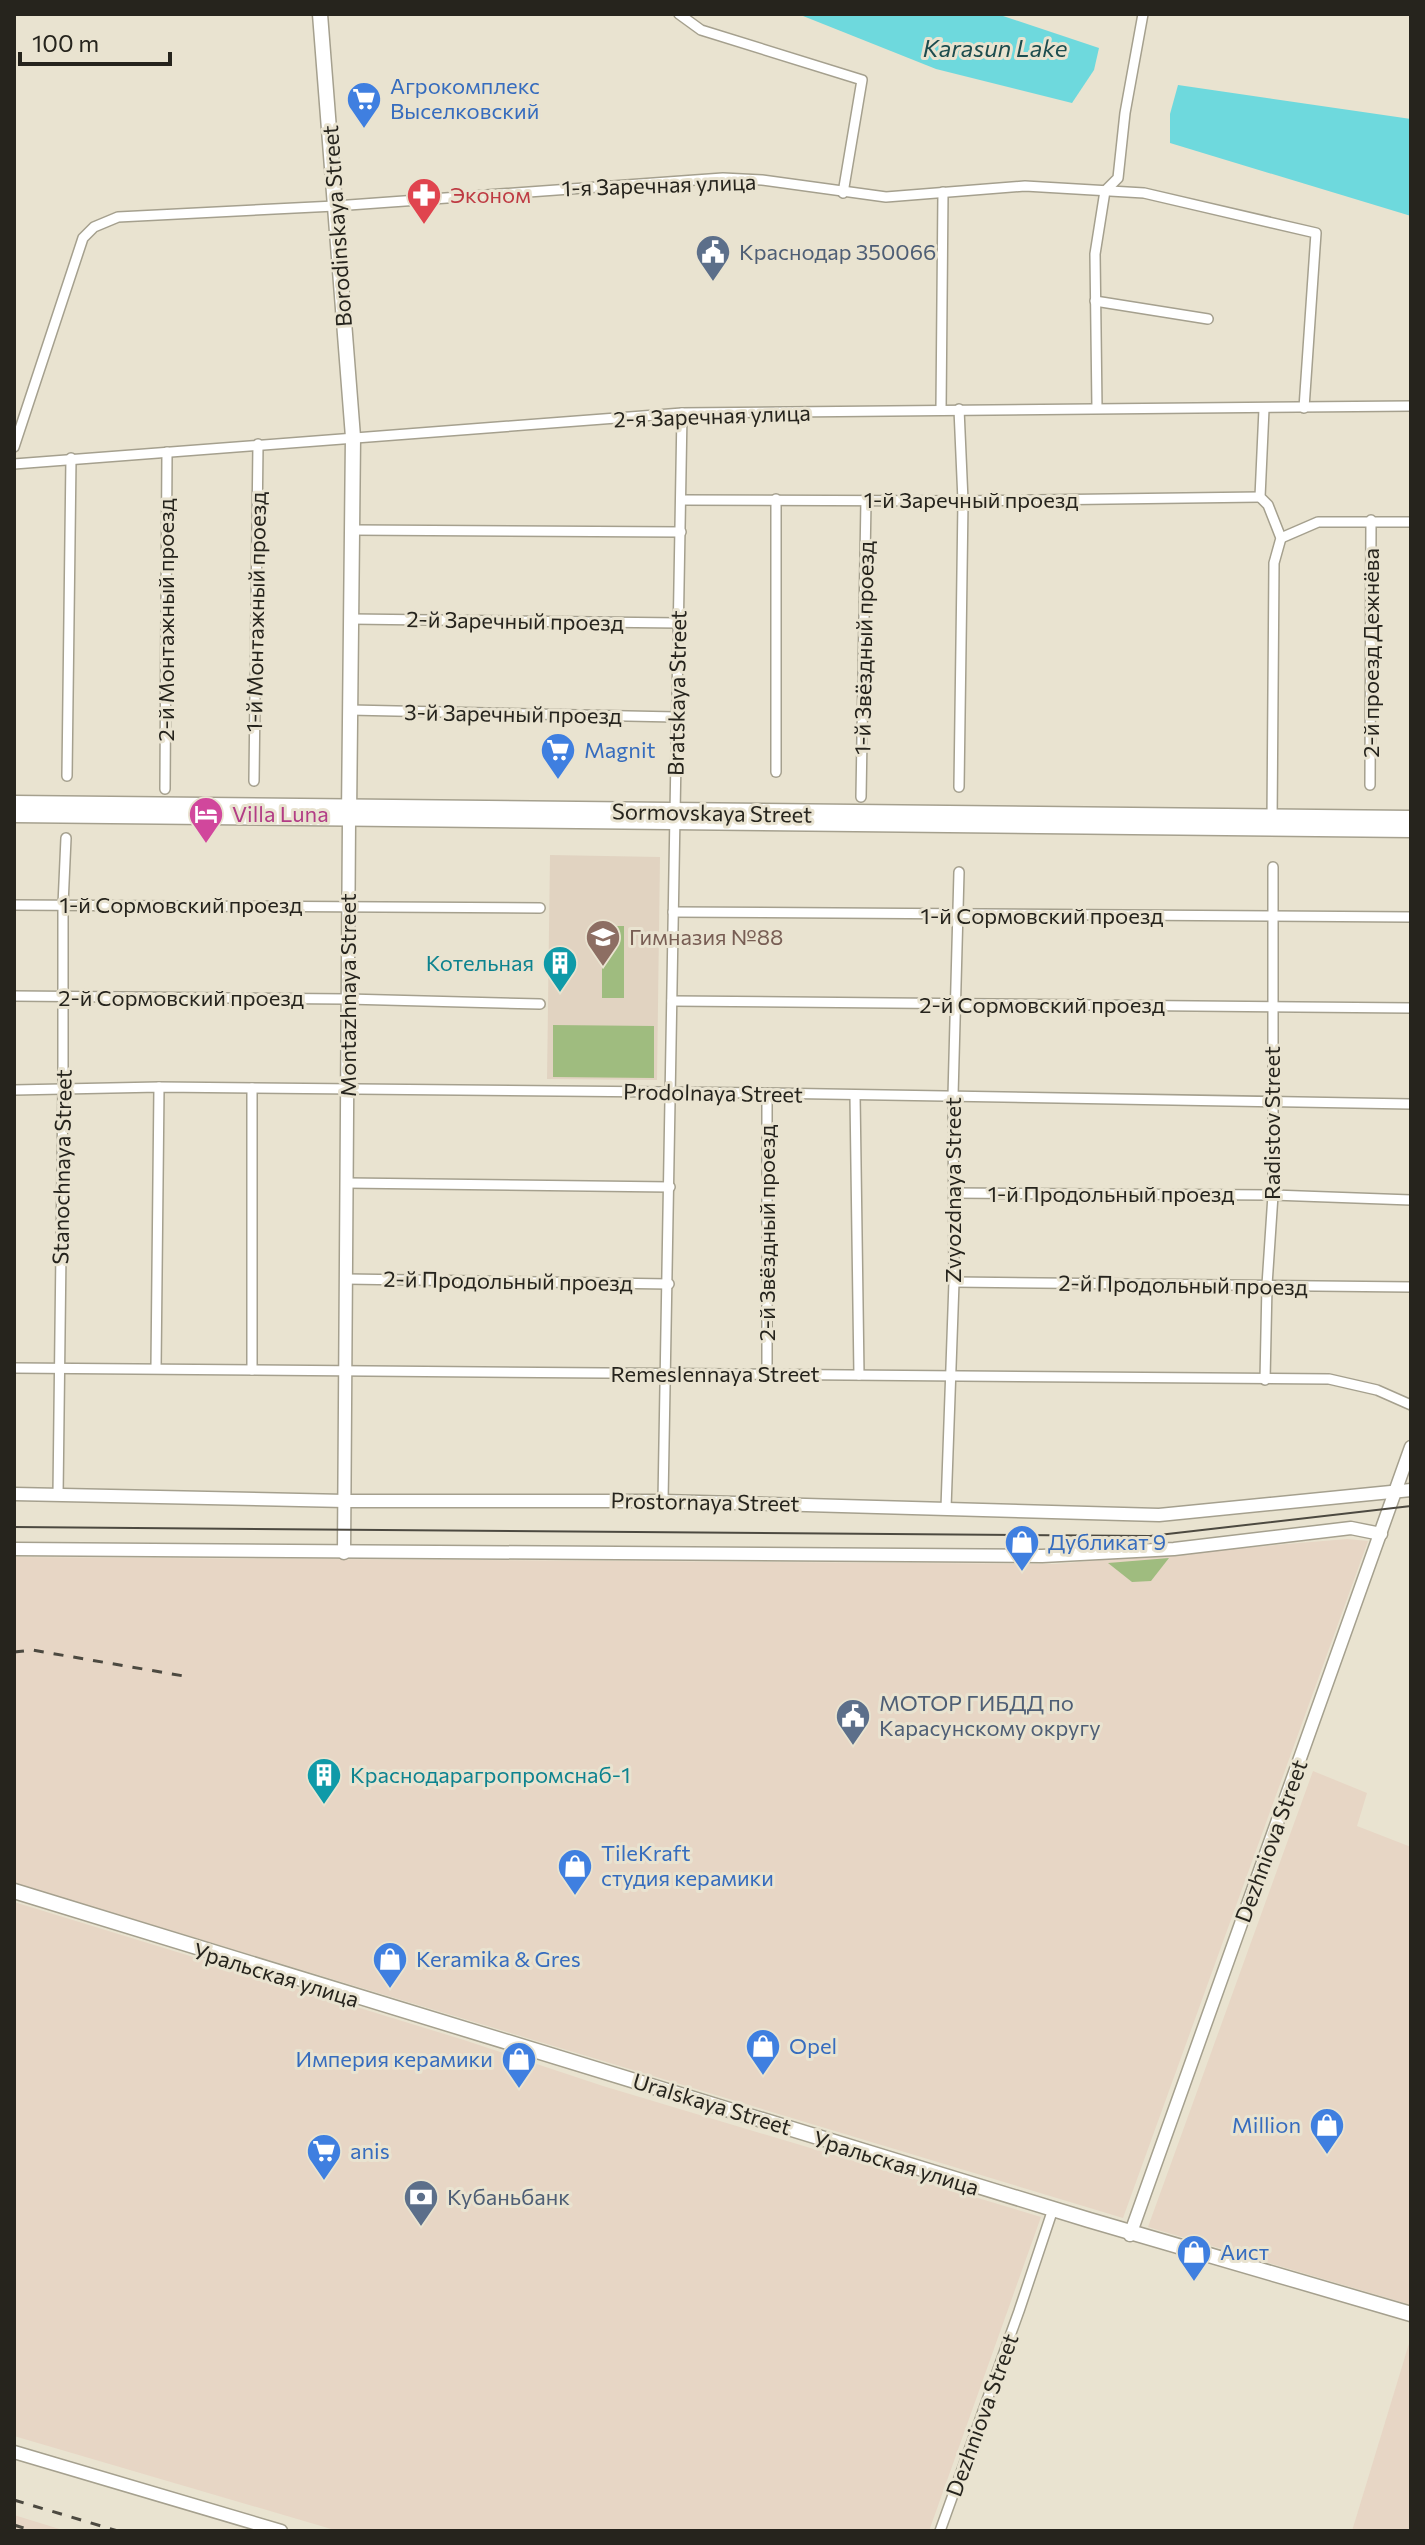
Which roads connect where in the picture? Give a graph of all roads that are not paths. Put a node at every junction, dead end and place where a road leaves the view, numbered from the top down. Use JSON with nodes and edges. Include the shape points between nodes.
{"nodes":[{"id":1,"x":320,"y":14,"type":"edge"},
{"id":2,"x":679,"y":14,"type":"edge"},
{"id":3,"x":1143,"y":14,"type":"edge"},
{"id":4,"x":1105,"y":191,"type":"junction"},
{"id":5,"x":943,"y":192,"type":"junction"},
{"id":6,"x":843,"y":193,"type":"junction"},
{"id":7,"x":335,"y":206,"type":"junction"},
{"id":8,"x":1095,"y":301,"type":"junction"},
{"id":9,"x":1208,"y":319,"type":"dead end"},
{"id":10,"x":1411,"y":406,"type":"edge"},
{"id":11,"x":1097,"y":408,"type":"junction"},
{"id":12,"x":1304,"y":408,"type":"junction"},
{"id":13,"x":959,"y":409,"type":"junction"},
{"id":14,"x":1264,"y":409,"type":"junction"},
{"id":15,"x":941,"y":410,"type":"junction"},
{"id":16,"x":682,"y":413,"type":"junction"},
{"id":17,"x":353,"y":437,"type":"junction"},
{"id":18,"x":258,"y":444,"type":"junction"},
{"id":19,"x":14,"y":447,"type":"edge"},
{"id":20,"x":167,"y":452,"type":"junction"},
{"id":21,"x":71,"y":458,"type":"junction"},
{"id":22,"x":14,"y":464,"type":"edge"},
{"id":23,"x":1260,"y":497,"type":"junction"},
{"id":24,"x":776,"y":499,"type":"junction"},
{"id":25,"x":682,"y":500,"type":"junction"},
{"id":26,"x":866,"y":500,"type":"junction"},
{"id":27,"x":963,"y":501,"type":"junction"},
{"id":28,"x":1371,"y":520,"type":"junction"},
{"id":29,"x":1411,"y":522,"type":"edge"},
{"id":30,"x":352,"y":530,"type":"junction"},
{"id":31,"x":681,"y":532,"type":"junction"},
{"id":32,"x":1281,"y":538,"type":"junction"},
{"id":33,"x":351,"y":619,"type":"junction"},
{"id":34,"x":679,"y":623,"type":"junction"},
{"id":35,"x":350,"y":710,"type":"junction"},
{"id":36,"x":676,"y":717,"type":"junction"},
{"id":37,"x":776,"y":772,"type":"dead end"},
{"id":38,"x":67,"y":776,"type":"dead end"},
{"id":39,"x":254,"y":781,"type":"dead end"},
{"id":40,"x":1370,"y":785,"type":"dead end"},
{"id":41,"x":959,"y":787,"type":"dead end"},
{"id":42,"x":165,"y":789,"type":"dead end"},
{"id":43,"x":861,"y":797,"type":"dead end"},
{"id":44,"x":14,"y":803,"type":"edge"},
{"id":45,"x":349,"y":814,"type":"junction"},
{"id":46,"x":14,"y":815,"type":"edge"},
{"id":47,"x":675,"y":818,"type":"junction"},
{"id":48,"x":1411,"y":818,"type":"edge"},
{"id":49,"x":1273,"y":823,"type":"junction"},
{"id":50,"x":1411,"y":830,"type":"edge"},
{"id":51,"x":66,"y":838,"type":"dead end"},
{"id":52,"x":1273,"y":867,"type":"dead end"},
{"id":53,"x":959,"y":872,"type":"dead end"},
{"id":54,"x":14,"y":905,"type":"edge"},
{"id":55,"x":63,"y":905,"type":"junction"},
{"id":56,"x":349,"y":906,"type":"junction"},
{"id":57,"x":540,"y":908,"type":"dead end"},
{"id":58,"x":673,"y":912,"type":"junction"},
{"id":59,"x":959,"y":916,"type":"junction"},
{"id":60,"x":1272,"y":917,"type":"junction"},
{"id":61,"x":1411,"y":917,"type":"edge"},
{"id":62,"x":14,"y":996,"type":"edge"},
{"id":63,"x":62,"y":998,"type":"junction"},
{"id":64,"x":347,"y":999,"type":"junction"},
{"id":65,"x":672,"y":1001,"type":"junction"},
{"id":66,"x":540,"y":1004,"type":"dead end"},
{"id":67,"x":955,"y":1004,"type":"junction"},
{"id":68,"x":1273,"y":1006,"type":"junction"},
{"id":69,"x":1411,"y":1008,"type":"edge"},
{"id":70,"x":159,"y":1087,"type":"junction"},
{"id":71,"x":63,"y":1088,"type":"junction"},
{"id":72,"x":252,"y":1088,"type":"junction"},
{"id":73,"x":347,"y":1089,"type":"junction"},
{"id":74,"x":14,"y":1090,"type":"edge"},
{"id":75,"x":671,"y":1093,"type":"junction"},
{"id":76,"x":767,"y":1093,"type":"junction"},
{"id":77,"x":855,"y":1095,"type":"junction"},
{"id":78,"x":953,"y":1096,"type":"junction"},
{"id":79,"x":1274,"y":1101,"type":"junction"},
{"id":80,"x":1411,"y":1104,"type":"edge"},
{"id":81,"x":347,"y":1183,"type":"junction"},
{"id":82,"x":670,"y":1187,"type":"junction"},
{"id":83,"x":954,"y":1193,"type":"junction"},
{"id":84,"x":1273,"y":1195,"type":"junction"},
{"id":85,"x":1411,"y":1200,"type":"edge"},
{"id":86,"x":346,"y":1279,"type":"junction"},
{"id":87,"x":954,"y":1282,"type":"junction"},
{"id":88,"x":669,"y":1284,"type":"junction"},
{"id":89,"x":1267,"y":1285,"type":"junction"},
{"id":90,"x":1411,"y":1287,"type":"edge"},
{"id":91,"x":14,"y":1368,"type":"edge"},
{"id":92,"x":156,"y":1368,"type":"junction"},
{"id":93,"x":59,"y":1369,"type":"junction"},
{"id":94,"x":252,"y":1370,"type":"junction"},
{"id":95,"x":346,"y":1371,"type":"junction"},
{"id":96,"x":767,"y":1373,"type":"junction"},
{"id":97,"x":667,"y":1374,"type":"junction"},
{"id":98,"x":859,"y":1375,"type":"junction"},
{"id":99,"x":951,"y":1378,"type":"junction"},
{"id":100,"x":1265,"y":1380,"type":"junction"},
{"id":101,"x":1411,"y":1405,"type":"edge"},
{"id":102,"x":1411,"y":1447,"type":"edge"},
{"id":103,"x":1411,"y":1490,"type":"edge"},
{"id":104,"x":1395,"y":1492,"type":"junction"},
{"id":105,"x":14,"y":1494,"type":"edge"},
{"id":106,"x":58,"y":1495,"type":"junction"},
{"id":107,"x":345,"y":1501,"type":"junction"},
{"id":108,"x":663,"y":1501,"type":"junction"},
{"id":109,"x":946,"y":1508,"type":"junction"},
{"id":110,"x":1381,"y":1534,"type":"junction"},
{"id":111,"x":14,"y":1549,"type":"edge"},
{"id":112,"x":344,"y":1553,"type":"junction"},
{"id":113,"x":14,"y":1893,"type":"edge"},
{"id":114,"x":1053,"y":2210,"type":"junction"},
{"id":115,"x":1131,"y":2234,"type":"junction"},
{"id":116,"x":1411,"y":2315,"type":"edge"},
{"id":117,"x":14,"y":2452,"type":"edge"},
{"id":118,"x":281,"y":2531,"type":"edge"},
{"id":119,"x":940,"y":2531,"type":"edge"}],
"edges":[{"from":1,"to":7,"type":"main road","name":"Borodinskaya Street"},
{"from":2,"to":6,"type":"street","via":[[701,30],[862,80]]},
{"from":3,"to":4,"type":"street","via":[[1118,178]]},
{"from":4,"to":5,"type":"street","name":"1-я Заречная улица","via":[[1025,186]]},
{"from":4,"to":8,"type":"street","via":[[1095,254]]},
{"from":4,"to":12,"type":"street","name":"1-я Заречная улица","via":[[1144,193],[1316,233]]},
{"from":5,"to":6,"type":"street","name":"1-я Заречная улица","via":[[886,197]]},
{"from":5,"to":15,"type":"street"},
{"from":6,"to":7,"type":"street","name":"1-я Заречная улица","via":[[723,178]]},
{"from":7,"to":17,"type":"main road","name":"Borodinskaya Street"},
{"from":7,"to":19,"type":"street","name":"1-я Заречная улица","via":[[118,217],[94,227],[83,238],[70,272]]},
{"from":8,"to":9,"type":"street"},
{"from":8,"to":11,"type":"street"},
{"from":10,"to":12,"type":"street","name":"2-я Заречная улица"},
{"from":11,"to":13,"type":"street","name":"2-я Заречная улица"},
{"from":11,"to":14,"type":"street","name":"2-я Заречная улица"},
{"from":12,"to":14,"type":"street","name":"2-я Заречная улица"},
{"from":13,"to":15,"type":"street","name":"2-я Заречная улица"},
{"from":13,"to":27,"type":"street"},
{"from":14,"to":23,"type":"street"},
{"from":15,"to":16,"type":"street","name":"2-я Заречная улица"},
{"from":16,"to":17,"type":"street","name":"2-я Заречная улица"},
{"from":16,"to":25,"type":"street","name":"Bratskaya Street"},
{"from":17,"to":18,"type":"street","name":"2-я Заречная улица"},
{"from":17,"to":30,"type":"main road","name":"Montazhnaya Street"},
{"from":18,"to":20,"type":"street","name":"2-я Заречная улица"},
{"from":18,"to":39,"type":"street","name":"1-й Монтажный проезд"},
{"from":20,"to":21,"type":"street","name":"2-я Заречная улица"},
{"from":20,"to":42,"type":"street","name":"2-й Монтажный проезд"},
{"from":21,"to":22,"type":"street","name":"2-я Заречная улица"},
{"from":21,"to":38,"type":"street"},
{"from":23,"to":27,"type":"street","name":"1-й Заречный проезд"},
{"from":23,"to":32,"type":"street"},
{"from":24,"to":25,"type":"street","name":"1-й Заречный проезд"},
{"from":24,"to":26,"type":"street","name":"1-й Заречный проезд"},
{"from":24,"to":37,"type":"street"},
{"from":25,"to":31,"type":"street","name":"Bratskaya Street"},
{"from":26,"to":27,"type":"street","name":"1-й Заречный проезд"},
{"from":26,"to":43,"type":"street","name":"1-й Звёздный проезд"},
{"from":27,"to":41,"type":"street"},
{"from":28,"to":29,"type":"street"},
{"from":28,"to":32,"type":"street","via":[[1318,522]]},
{"from":28,"to":40,"type":"street","name":"2-й проезд Дежнёва"},
{"from":30,"to":31,"type":"street"},
{"from":30,"to":33,"type":"main road","name":"Montazhnaya Street"},
{"from":31,"to":34,"type":"street","name":"Bratskaya Street"},
{"from":32,"to":49,"type":"street","via":[[1274,563]]},
{"from":33,"to":34,"type":"street","name":"2-й Заречный проезд"},
{"from":33,"to":35,"type":"main road","name":"Montazhnaya Street"},
{"from":34,"to":36,"type":"street","name":"Bratskaya Street"},
{"from":35,"to":36,"type":"street","name":"3-й Заречный проезд"},
{"from":35,"to":45,"type":"main road","name":"Montazhnaya Street"},
{"from":36,"to":47,"type":"street","name":"Bratskaya Street"},
{"from":44,"to":45,"type":"main road","name":"Sormovskaya Street"},
{"from":45,"to":46,"type":"main road","name":"Sormovskaya Street"},
{"from":45,"to":47,"type":"main road","name":"Sormovskaya Street"},
{"from":45,"to":56,"type":"street","name":"Montazhnaya Street"},
{"from":47,"to":49,"type":"main road","name":"Sormovskaya Street"},
{"from":47,"to":58,"type":"street","name":"Bratskaya Street"},
{"from":48,"to":49,"type":"main road","name":"Sormovskaya Street"},
{"from":49,"to":50,"type":"main road","name":"Sormovskaya Street"},
{"from":51,"to":55,"type":"street","name":"Stanochnaya Street"},
{"from":52,"to":60,"type":"street","name":"Radistov Street"},
{"from":53,"to":59,"type":"street","name":"Zvyozdnaya Street"},
{"from":54,"to":55,"type":"street","name":"1-й Сормовский проезд"},
{"from":55,"to":56,"type":"street","name":"1-й Сормовский проезд"},
{"from":55,"to":63,"type":"street","name":"Stanochnaya Street"},
{"from":56,"to":57,"type":"street","name":"1-й Сормовский проезд"},
{"from":56,"to":64,"type":"street","name":"Montazhnaya Street"},
{"from":58,"to":59,"type":"street","name":"1-й Сормовский проезд"},
{"from":58,"to":65,"type":"street","name":"Bratskaya Street"},
{"from":59,"to":60,"type":"street","name":"1-й Сормовский проезд"},
{"from":59,"to":67,"type":"street","name":"Zvyozdnaya Street"},
{"from":60,"to":61,"type":"street","name":"1-й Сормовский проезд"},
{"from":60,"to":68,"type":"street","name":"Radistov Street"},
{"from":62,"to":63,"type":"street","name":"2-й Сормовский проезд"},
{"from":63,"to":64,"type":"street","name":"2-й Сормовский проезд"},
{"from":63,"to":71,"type":"street","name":"Stanochnaya Street"},
{"from":64,"to":66,"type":"street","name":"2-й Сормовский проезд"},
{"from":64,"to":73,"type":"street","name":"Montazhnaya Street"},
{"from":65,"to":67,"type":"street","name":"2-й Сормовский проезд"},
{"from":65,"to":75,"type":"street","name":"Bratskaya Street"},
{"from":67,"to":68,"type":"street","name":"2-й Сормовский проезд"},
{"from":67,"to":78,"type":"street","name":"Zvyozdnaya Street"},
{"from":68,"to":69,"type":"street","name":"2-й Сормовский проезд"},
{"from":68,"to":79,"type":"street","name":"Radistov Street"},
{"from":70,"to":71,"type":"street","name":"Prodolnaya Street"},
{"from":70,"to":72,"type":"street","name":"Prodolnaya Street"},
{"from":70,"to":92,"type":"street"},
{"from":71,"to":74,"type":"street","name":"Prodolnaya Street"},
{"from":71,"to":93,"type":"street","name":"Stanochnaya Street"},
{"from":72,"to":73,"type":"street","name":"Prodolnaya Street"},
{"from":72,"to":94,"type":"street"},
{"from":73,"to":75,"type":"street","name":"Prodolnaya Street"},
{"from":73,"to":81,"type":"street","name":"Montazhnaya Street"},
{"from":75,"to":76,"type":"street","name":"Prodolnaya Street"},
{"from":75,"to":82,"type":"street","name":"Bratskaya Street"},
{"from":76,"to":77,"type":"street","name":"Prodolnaya Street"},
{"from":76,"to":96,"type":"street","name":"2-й Звёздный проезд"},
{"from":77,"to":78,"type":"street","name":"Prodolnaya Street"},
{"from":77,"to":98,"type":"street"},
{"from":78,"to":79,"type":"street","name":"Prodolnaya Street"},
{"from":78,"to":83,"type":"street","name":"Zvyozdnaya Street"},
{"from":79,"to":80,"type":"street","name":"Prodolnaya Street"},
{"from":79,"to":84,"type":"street","name":"Radistov Street"},
{"from":81,"to":82,"type":"street"},
{"from":81,"to":86,"type":"street","name":"Montazhnaya Street"},
{"from":82,"to":88,"type":"street","name":"Bratskaya Street"},
{"from":83,"to":84,"type":"street","name":"1-й Продольный проезд"},
{"from":83,"to":87,"type":"street","name":"Zvyozdnaya Street"},
{"from":84,"to":85,"type":"street","name":"1-й Продольный проезд"},
{"from":84,"to":89,"type":"street","name":"Radistov Street"},
{"from":86,"to":88,"type":"street","name":"2-й Продольный проезд"},
{"from":86,"to":95,"type":"street","name":"Montazhnaya Street"},
{"from":87,"to":89,"type":"street","name":"2-й Продольный проезд"},
{"from":87,"to":99,"type":"street","name":"Zvyozdnaya Street"},
{"from":88,"to":97,"type":"street","name":"Bratskaya Street"},
{"from":89,"to":90,"type":"street","name":"2-й Продольный проезд"},
{"from":89,"to":100,"type":"street","name":"Radistov Street"},
{"from":91,"to":93,"type":"street","name":"Remeslennaya Street"},
{"from":92,"to":93,"type":"street","name":"Remeslennaya Street"},
{"from":92,"to":94,"type":"street","name":"Remeslennaya Street"},
{"from":93,"to":106,"type":"street","name":"Stanochnaya Street"},
{"from":94,"to":95,"type":"street","name":"Remeslennaya Street"},
{"from":95,"to":97,"type":"street","name":"Remeslennaya Street"},
{"from":95,"to":107,"type":"street","name":"Montazhnaya Street"},
{"from":96,"to":97,"type":"street","name":"Remeslennaya Street"},
{"from":96,"to":98,"type":"street","name":"Remeslennaya Street"},
{"from":97,"to":108,"type":"street","name":"Bratskaya Street"},
{"from":98,"to":99,"type":"street","name":"Remeslennaya Street"},
{"from":99,"to":100,"type":"street","name":"Remeslennaya Street"},
{"from":99,"to":109,"type":"street","name":"Zvyozdnaya Street"},
{"from":100,"to":101,"type":"street","name":"Remeslennaya Street","via":[[1355,1383]]},
{"from":102,"to":104,"type":"street","name":"Dezhniova Street"},
{"from":103,"to":104,"type":"street","name":"Prostornaya Street"},
{"from":104,"to":109,"type":"street","name":"Prostornaya Street","via":[[1159,1515]]},
{"from":104,"to":110,"type":"street","name":"Dezhniova Street"},
{"from":105,"to":106,"type":"street","name":"Prostornaya Street"},
{"from":106,"to":107,"type":"street","name":"Prostornaya Street"},
{"from":107,"to":108,"type":"street","name":"Prostornaya Street"},
{"from":107,"to":112,"type":"street","name":"Montazhnaya Street"},
{"from":108,"to":109,"type":"street","name":"Prostornaya Street"},
{"from":110,"to":112,"type":"street","via":[[1351,1528],[1174,1549],[1042,1556]]},
{"from":110,"to":115,"type":"street","name":"Dezhniova Street"},
{"from":111,"to":112,"type":"street"},
{"from":113,"to":114,"type":"main road","name":"Uralskaya Street"},
{"from":114,"to":115,"type":"main road","name":"Uralskaya Street"},
{"from":114,"to":119,"type":"street","name":"Dezhniova Street"},
{"from":115,"to":116,"type":"main road","name":"Uralskaya Street"},
{"from":117,"to":118,"type":"street"}]}
